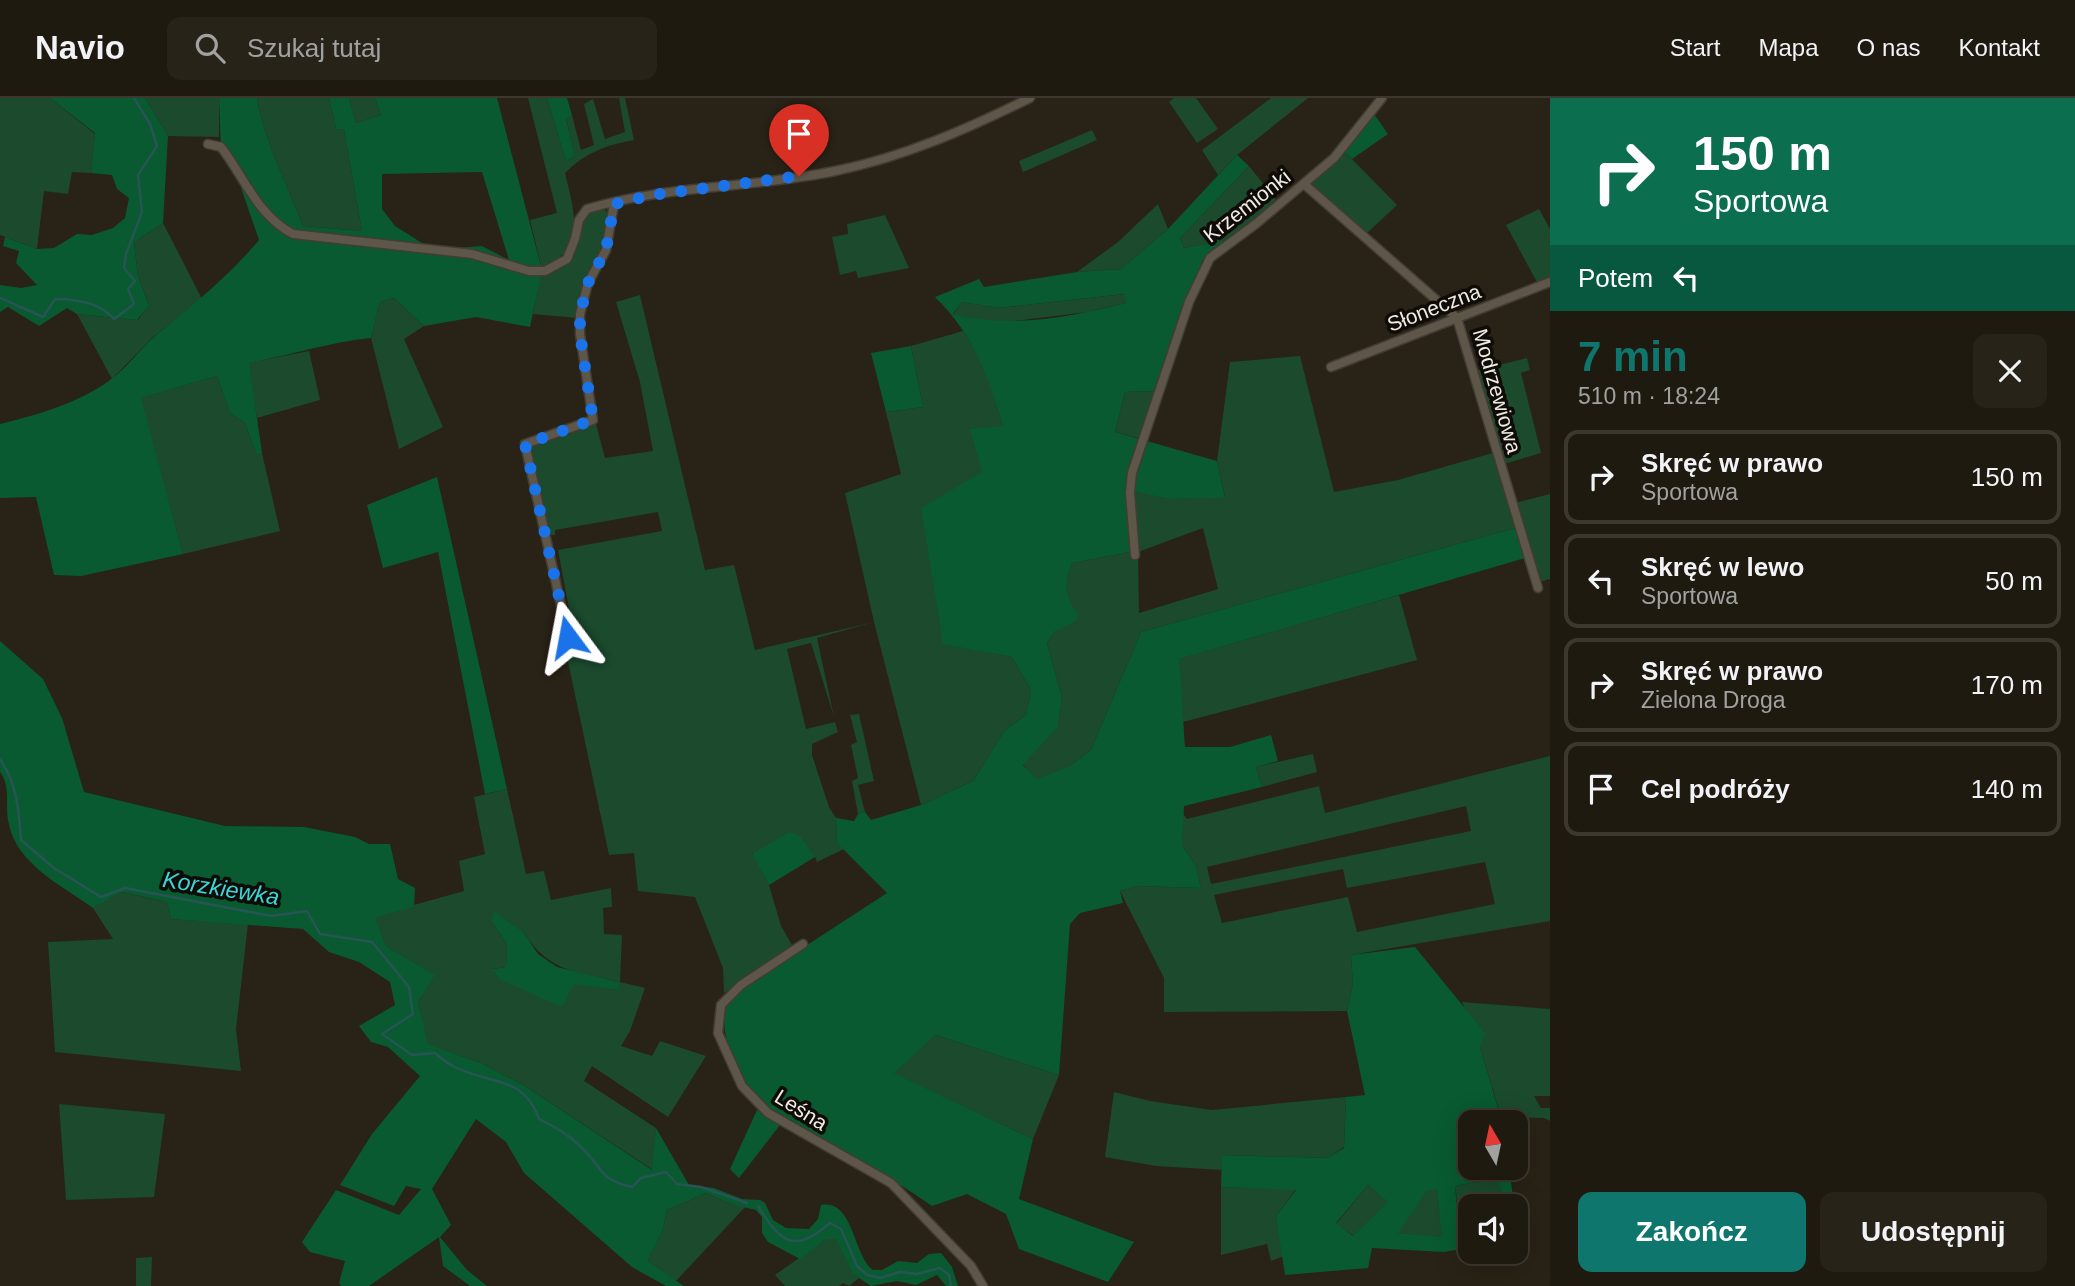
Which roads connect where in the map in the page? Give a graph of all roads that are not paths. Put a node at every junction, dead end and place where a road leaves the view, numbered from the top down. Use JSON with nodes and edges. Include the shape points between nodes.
{"nodes":[{"id":1,"x":1030,"y":98,"type":"edge"},
{"id":2,"x":1382,"y":98,"type":"edge"},
{"id":3,"x":208,"y":144,"type":"dead end"},
{"id":4,"x":1304,"y":184,"type":"junction"},
{"id":5,"x":614,"y":204,"type":"junction"},
{"id":6,"x":1550,"y":282,"type":"edge"},
{"id":7,"x":1457,"y":318,"type":"junction"},
{"id":8,"x":1331,"y":367,"type":"dead end"},
{"id":9,"x":1135,"y":555,"type":"dead end"},
{"id":10,"x":1538,"y":588,"type":"dead end"},
{"id":11,"x":568,"y":637,"type":"dead end"},
{"id":12,"x":803,"y":944,"type":"dead end"},
{"id":13,"x":983,"y":1286,"type":"edge"}],
"edges":[{"from":1,"to":5,"type":"street","via":[[910,152],[858,166]]},
{"from":2,"to":4,"type":"street","name":"Krzemionki","via":[[1334,158]]},
{"from":3,"to":5,"type":"street","via":[[221,147],[259,205],[293,234],[472,254],[529,271],[545,271],[567,259],[587,209]]},
{"from":4,"to":7,"type":"street","name":"Modrzewiowa"},
{"from":4,"to":9,"type":"street","name":"Krzemionki","via":[[1210,258],[1189,302],[1132,473]]},
{"from":5,"to":11,"type":"street","via":[[606,250],[588,283],[580,314],[593,420],[525,444]]},
{"from":6,"to":7,"type":"street","name":"Słoneczna"},
{"from":7,"to":8,"type":"street","name":"Słoneczna"},
{"from":7,"to":10,"type":"street","name":"Modrzewiowa"},
{"from":12,"to":13,"type":"street","name":"Leśna","via":[[726,996],[721,1005],[718,1033],[742,1086],[777,1119],[891,1183],[947,1238]]}]}
